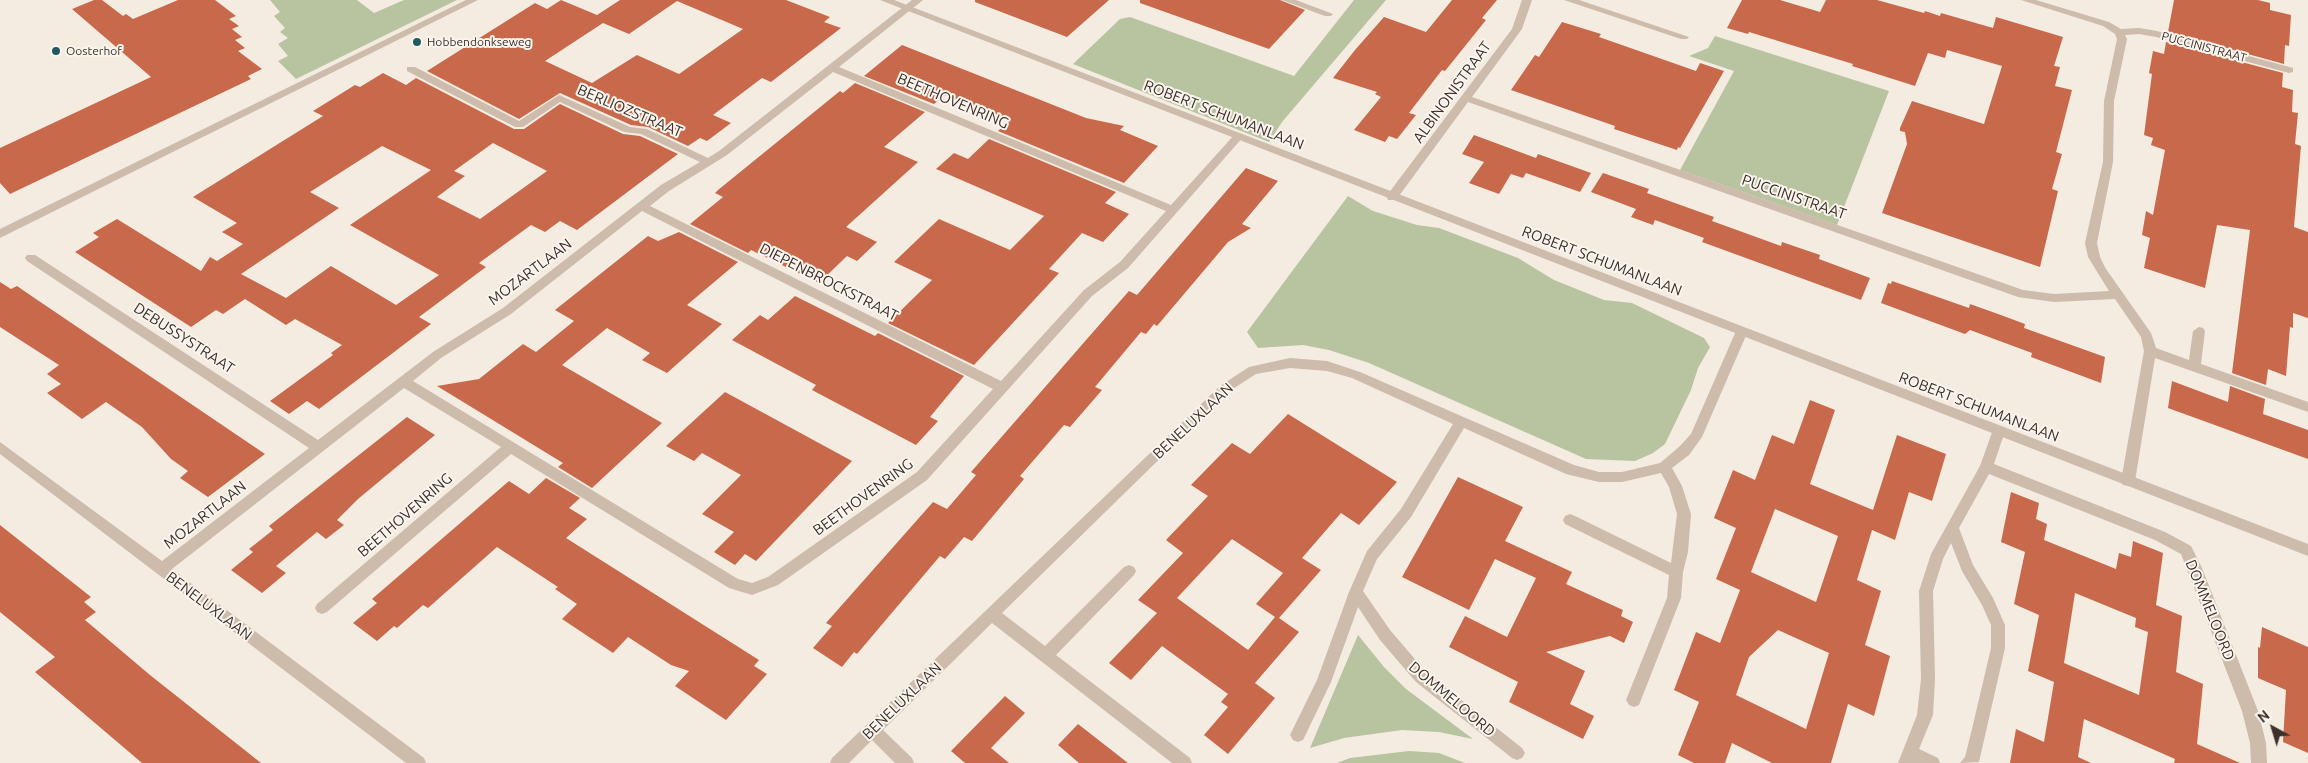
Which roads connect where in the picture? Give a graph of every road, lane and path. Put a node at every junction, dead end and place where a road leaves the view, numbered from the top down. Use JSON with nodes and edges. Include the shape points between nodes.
{"nodes":[{"id":1,"x":473,"y":0,"type":"edge"},
{"id":2,"x":885,"y":0,"type":"edge"},
{"id":3,"x":918,"y":0,"type":"edge"},
{"id":4,"x":1287,"y":0,"type":"edge"},
{"id":5,"x":1528,"y":0,"type":"edge"},
{"id":6,"x":1569,"y":0,"type":"edge"},
{"id":7,"x":2026,"y":0,"type":"edge"},
{"id":8,"x":2062,"y":5,"type":"edge"},
{"id":9,"x":907,"y":8,"type":"junction"},
{"id":10,"x":1328,"y":14,"type":"dead end"},
{"id":11,"x":2119,"y":32,"type":"junction"},
{"id":12,"x":1684,"y":37,"type":"dead end"},
{"id":13,"x":832,"y":68,"type":"junction"},
{"id":14,"x":411,"y":69,"type":"dead end"},
{"id":15,"x":2289,"y":70,"type":"dead end"},
{"id":16,"x":1465,"y":98,"type":"junction"},
{"id":17,"x":1239,"y":136,"type":"junction"},
{"id":18,"x":708,"y":162,"type":"junction"},
{"id":19,"x":1392,"y":197,"type":"junction"},
{"id":20,"x":641,"y":206,"type":"junction"},
{"id":21,"x":1173,"y":210,"type":"junction"},
{"id":22,"x":0,"y":234,"type":"edge"},
{"id":23,"x":31,"y":258,"type":"dead end"},
{"id":24,"x":2118,"y":294,"type":"junction"},
{"id":25,"x":2199,"y":331,"type":"dead end"},
{"id":26,"x":1742,"y":332,"type":"junction"},
{"id":27,"x":2150,"y":351,"type":"junction"},
{"id":28,"x":2194,"y":367,"type":"junction"},
{"id":29,"x":402,"y":381,"type":"junction"},
{"id":30,"x":1003,"y":388,"type":"junction"},
{"id":31,"x":2308,"y":407,"type":"edge"},
{"id":32,"x":1461,"y":422,"type":"junction"},
{"id":33,"x":2000,"y":431,"type":"junction"},
{"id":34,"x":0,"y":447,"type":"edge"},
{"id":35,"x":318,"y":447,"type":"junction"},
{"id":36,"x":510,"y":447,"type":"junction"},
{"id":37,"x":1986,"y":466,"type":"junction"},
{"id":38,"x":1664,"y":467,"type":"junction"},
{"id":39,"x":2128,"y":481,"type":"junction"},
{"id":40,"x":1570,"y":520,"type":"dead end"},
{"id":41,"x":1952,"y":528,"type":"junction"},
{"id":42,"x":2308,"y":550,"type":"edge"},
{"id":43,"x":161,"y":570,"type":"junction"},
{"id":44,"x":1129,"y":571,"type":"dead end"},
{"id":45,"x":1676,"y":572,"type":"junction"},
{"id":46,"x":1356,"y":592,"type":"junction"},
{"id":47,"x":322,"y":608,"type":"dead end"},
{"id":48,"x":992,"y":614,"type":"junction"},
{"id":49,"x":1046,"y":655,"type":"junction"},
{"id":50,"x":1634,"y":700,"type":"dead end"},
{"id":51,"x":872,"y":730,"type":"junction"},
{"id":52,"x":1298,"y":735,"type":"dead end"},
{"id":53,"x":1517,"y":753,"type":"dead end"},
{"id":54,"x":1909,"y":758,"type":"edge"},
{"id":55,"x":418,"y":763,"type":"edge"},
{"id":56,"x":838,"y":763,"type":"edge"},
{"id":57,"x":906,"y":763,"type":"edge"},
{"id":58,"x":1184,"y":763,"type":"edge"},
{"id":59,"x":1932,"y":763,"type":"edge"},
{"id":60,"x":1968,"y":763,"type":"edge"},
{"id":61,"x":2259,"y":763,"type":"edge"}],
"edges":[{"from":1,"to":22,"type":"street"},
{"from":2,"to":9,"type":"street","name":"ROBERT SCHUMANLAAN"},
{"from":3,"to":9,"type":"street","name":"MOZARTLAAN"},
{"from":4,"to":10,"type":"street"},
{"from":5,"to":16,"type":"street","name":"ALBINONISTRAAT","via":[[1517,29]]},
{"from":6,"to":12,"type":"street"},
{"from":7,"to":8,"type":"street","name":"PUCCINISTRAAT"},
{"from":8,"to":11,"type":"street","name":"PUCCINISTRAAT"},
{"from":9,"to":13,"type":"street","name":"MOZARTLAAN"},
{"from":9,"to":17,"type":"street","name":"ROBERT SCHUMANLAAN"},
{"from":11,"to":15,"type":"street","name":"PUCCINISTRAAT","via":[[2157,34]]},
{"from":11,"to":24,"type":"street","via":[[2122,46],[2109,101],[2108,162],[2091,243],[2094,257]]},
{"from":13,"to":18,"type":"street","name":"MOZARTLAAN"},
{"from":13,"to":21,"type":"street","name":"BEETHOVENRING"},
{"from":14,"to":18,"type":"street","name":"BERLIOZSTRAAT","via":[[519,125],[559,98],[628,130],[643,131]]},
{"from":16,"to":19,"type":"street","name":"ALBINONISTRAAT"},
{"from":16,"to":24,"type":"street","name":"PUCCINISTRAAT","via":[[2022,294],[2054,298]]},
{"from":17,"to":19,"type":"street","name":"ROBERT SCHUMANLAAN"},
{"from":17,"to":21,"type":"street","name":"BEETHOVENRING"},
{"from":18,"to":20,"type":"street","name":"MOZARTLAAN"},
{"from":19,"to":26,"type":"street","name":"ROBERT SCHUMANLAAN"},
{"from":20,"to":29,"type":"street","name":"MOZARTLAAN","via":[[507,311]]},
{"from":20,"to":30,"type":"street","name":"DIEPENBROCKSTRAAT"},
{"from":21,"to":30,"type":"street","name":"BEETHOVENRING","via":[[1124,265],[1088,293]]},
{"from":23,"to":35,"type":"street","name":"DEBUSSYSTRAAT"},
{"from":24,"to":27,"type":"street","via":[[2147,336]]},
{"from":25,"to":28,"type":"street"},
{"from":26,"to":33,"type":"street","name":"ROBERT SCHUMANLAAN"},
{"from":26,"to":38,"type":"street","name":"BENELUXLAAN","via":[[1696,437]]},
{"from":27,"to":28,"type":"street"},
{"from":27,"to":39,"type":"street"},
{"from":28,"to":31,"type":"street"},
{"from":29,"to":35,"type":"street","name":"MOZARTLAAN"},
{"from":29,"to":36,"type":"street","name":"BEETHOVENRING"},
{"from":30,"to":36,"type":"street","name":"BEETHOVENRING","via":[[918,479],[773,581],[752,589],[734,584]]},
{"from":32,"to":38,"type":"street","name":"BENELUXLAAN","via":[[1543,459],[1599,477],[1622,478]]},
{"from":32,"to":46,"type":"street","via":[[1406,513],[1372,555]]},
{"from":32,"to":48,"type":"street","name":"BENELUXLAAN","via":[[1356,375],[1327,366],[1290,363],[1253,370],[1224,389]]},
{"from":33,"to":37,"type":"street"},
{"from":33,"to":39,"type":"street","name":"ROBERT SCHUMANLAAN"},
{"from":34,"to":43,"type":"street","name":"BENELUXLAAN"},
{"from":35,"to":43,"type":"street","name":"MOZARTLAAN"},
{"from":36,"to":47,"type":"street","name":"BEETHOVENRING"},
{"from":37,"to":41,"type":"street"},
{"from":37,"to":61,"type":"street","name":"DOMMELOORD","via":[[2160,536],[2186,550],[2250,711]]},
{"from":38,"to":45,"type":"street","via":[[1675,486],[1684,514]]},
{"from":39,"to":42,"type":"street","name":"ROBERT SCHUMANLAAN"},
{"from":40,"to":45,"type":"street"},
{"from":41,"to":54,"type":"street","via":[[1936,558],[1926,591],[1928,679],[1925,715]]},
{"from":41,"to":60,"type":"street","via":[[1967,568],[1998,626],[1998,648],[1980,729]]},
{"from":43,"to":55,"type":"street","name":"BENELUXLAAN"},
{"from":44,"to":49,"type":"street"},
{"from":45,"to":50,"type":"street","via":[[1674,598]]},
{"from":46,"to":52,"type":"street","via":[[1324,682]]},
{"from":46,"to":53,"type":"street","name":"DOMMELOORD","via":[[1385,635],[1421,677]]},
{"from":48,"to":49,"type":"street"},
{"from":48,"to":51,"type":"street","name":"BENELUXLAAN"},
{"from":49,"to":58,"type":"street"},
{"from":51,"to":56,"type":"street","name":"BENELUXLAAN"},
{"from":51,"to":57,"type":"street"},
{"from":54,"to":59,"type":"street"}]}
